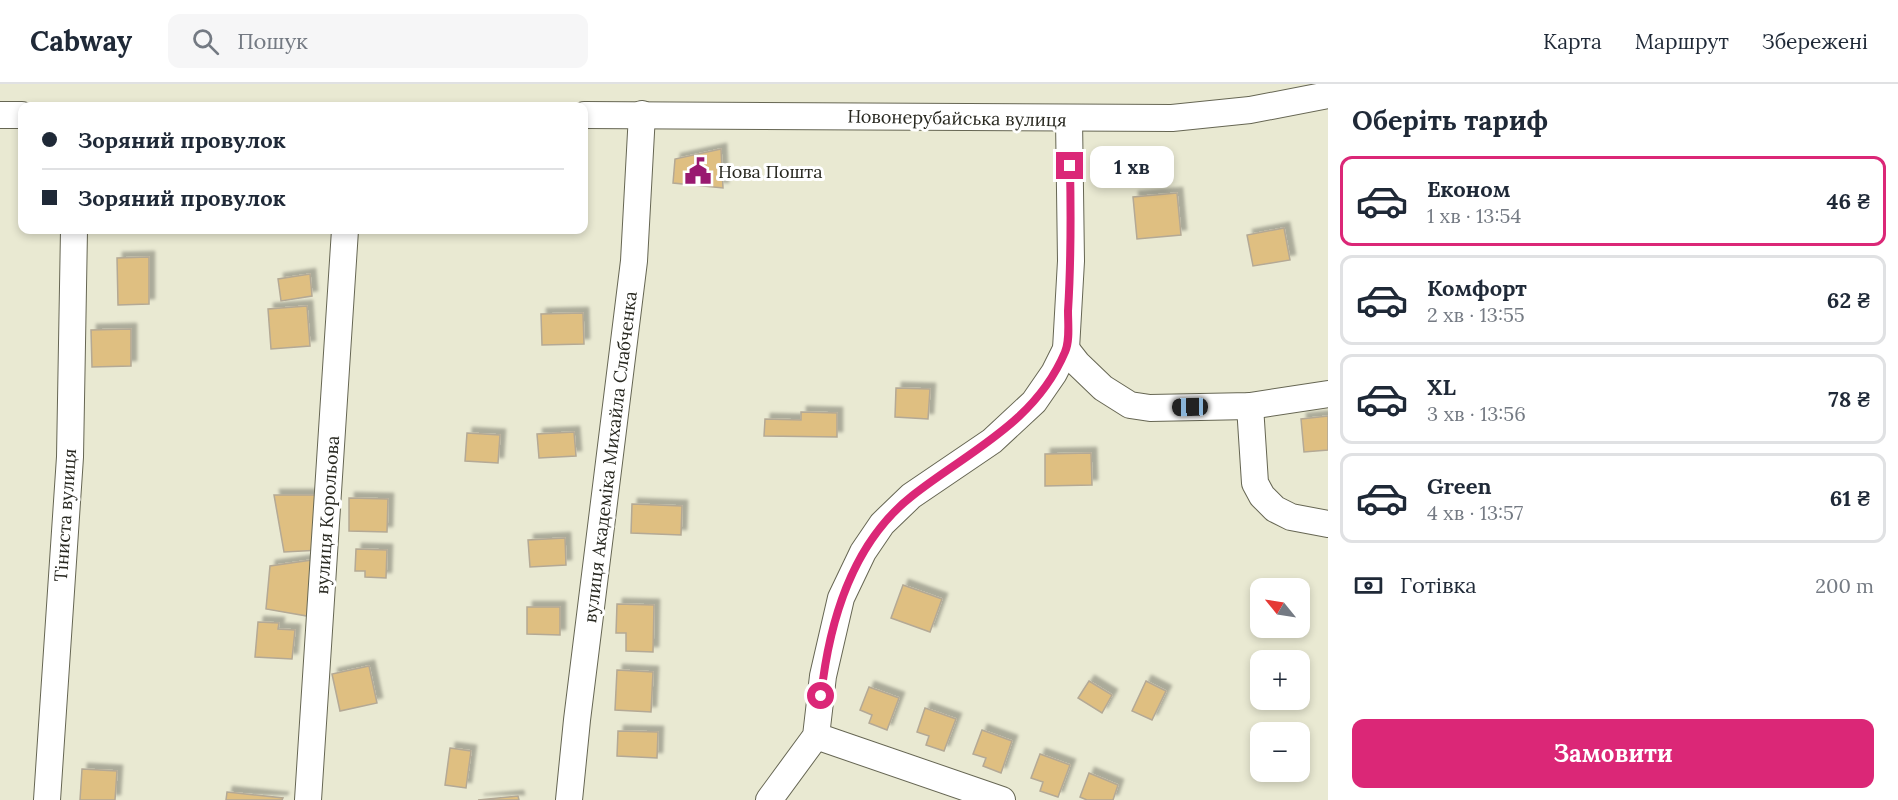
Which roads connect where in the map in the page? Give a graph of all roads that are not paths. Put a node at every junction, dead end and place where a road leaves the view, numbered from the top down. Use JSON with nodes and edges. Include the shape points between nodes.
{"nodes":[{"id":1,"x":1328,"y":95,"type":"edge"},
{"id":2,"x":642,"y":114,"type":"junction"},
{"id":3,"x":0,"y":115,"type":"edge"},
{"id":4,"x":18,"y":115,"type":"edge"},
{"id":5,"x":588,"y":115,"type":"edge"},
{"id":6,"x":1069,"y":119,"type":"junction"},
{"id":7,"x":74,"y":234,"type":"edge"},
{"id":8,"x":345,"y":234,"type":"edge"},
{"id":9,"x":1066,"y":349,"type":"junction"},
{"id":10,"x":1328,"y":394,"type":"edge"},
{"id":11,"x":1250,"y":406,"type":"junction"},
{"id":12,"x":1328,"y":524,"type":"edge"},
{"id":13,"x":816,"y":736,"type":"junction"},
{"id":14,"x":47,"y":800,"type":"edge"},
{"id":15,"x":308,"y":800,"type":"edge"},
{"id":16,"x":569,"y":800,"type":"edge"},
{"id":17,"x":769,"y":800,"type":"edge"},
{"id":18,"x":1002,"y":800,"type":"edge"}],
"edges":[{"from":1,"to":6,"type":"street","name":"Новонерубайська вулиця","via":[[1250,110],[1172,118]]},
{"from":2,"to":5,"type":"street","name":"Новонерубайська вулиця"},
{"from":2,"to":6,"type":"street","name":"Новонерубайська вулиця"},
{"from":2,"to":16,"type":"street","name":"вулиця Академіка Михайла Слабченка","via":[[634,261]]},
{"from":3,"to":4,"type":"street"},
{"from":6,"to":9,"type":"street","via":[[1071,261]]},
{"from":7,"to":14,"type":"street","name":"Тіниста вулиця","via":[[70,457]]},
{"from":8,"to":15,"type":"street","name":"вулиця Корольова"},
{"from":9,"to":11,"type":"street","via":[[1103,388],[1130,405]]},
{"from":9,"to":13,"type":"street","via":[[1034,402],[992,441],[911,496],[882,524],[863,552],[841,598],[823,676]]},
{"from":10,"to":11,"type":"street"},
{"from":11,"to":12,"type":"street","via":[[1255,483],[1262,496],[1291,517]]},
{"from":13,"to":17,"type":"street"},
{"from":13,"to":18,"type":"street"}]}
